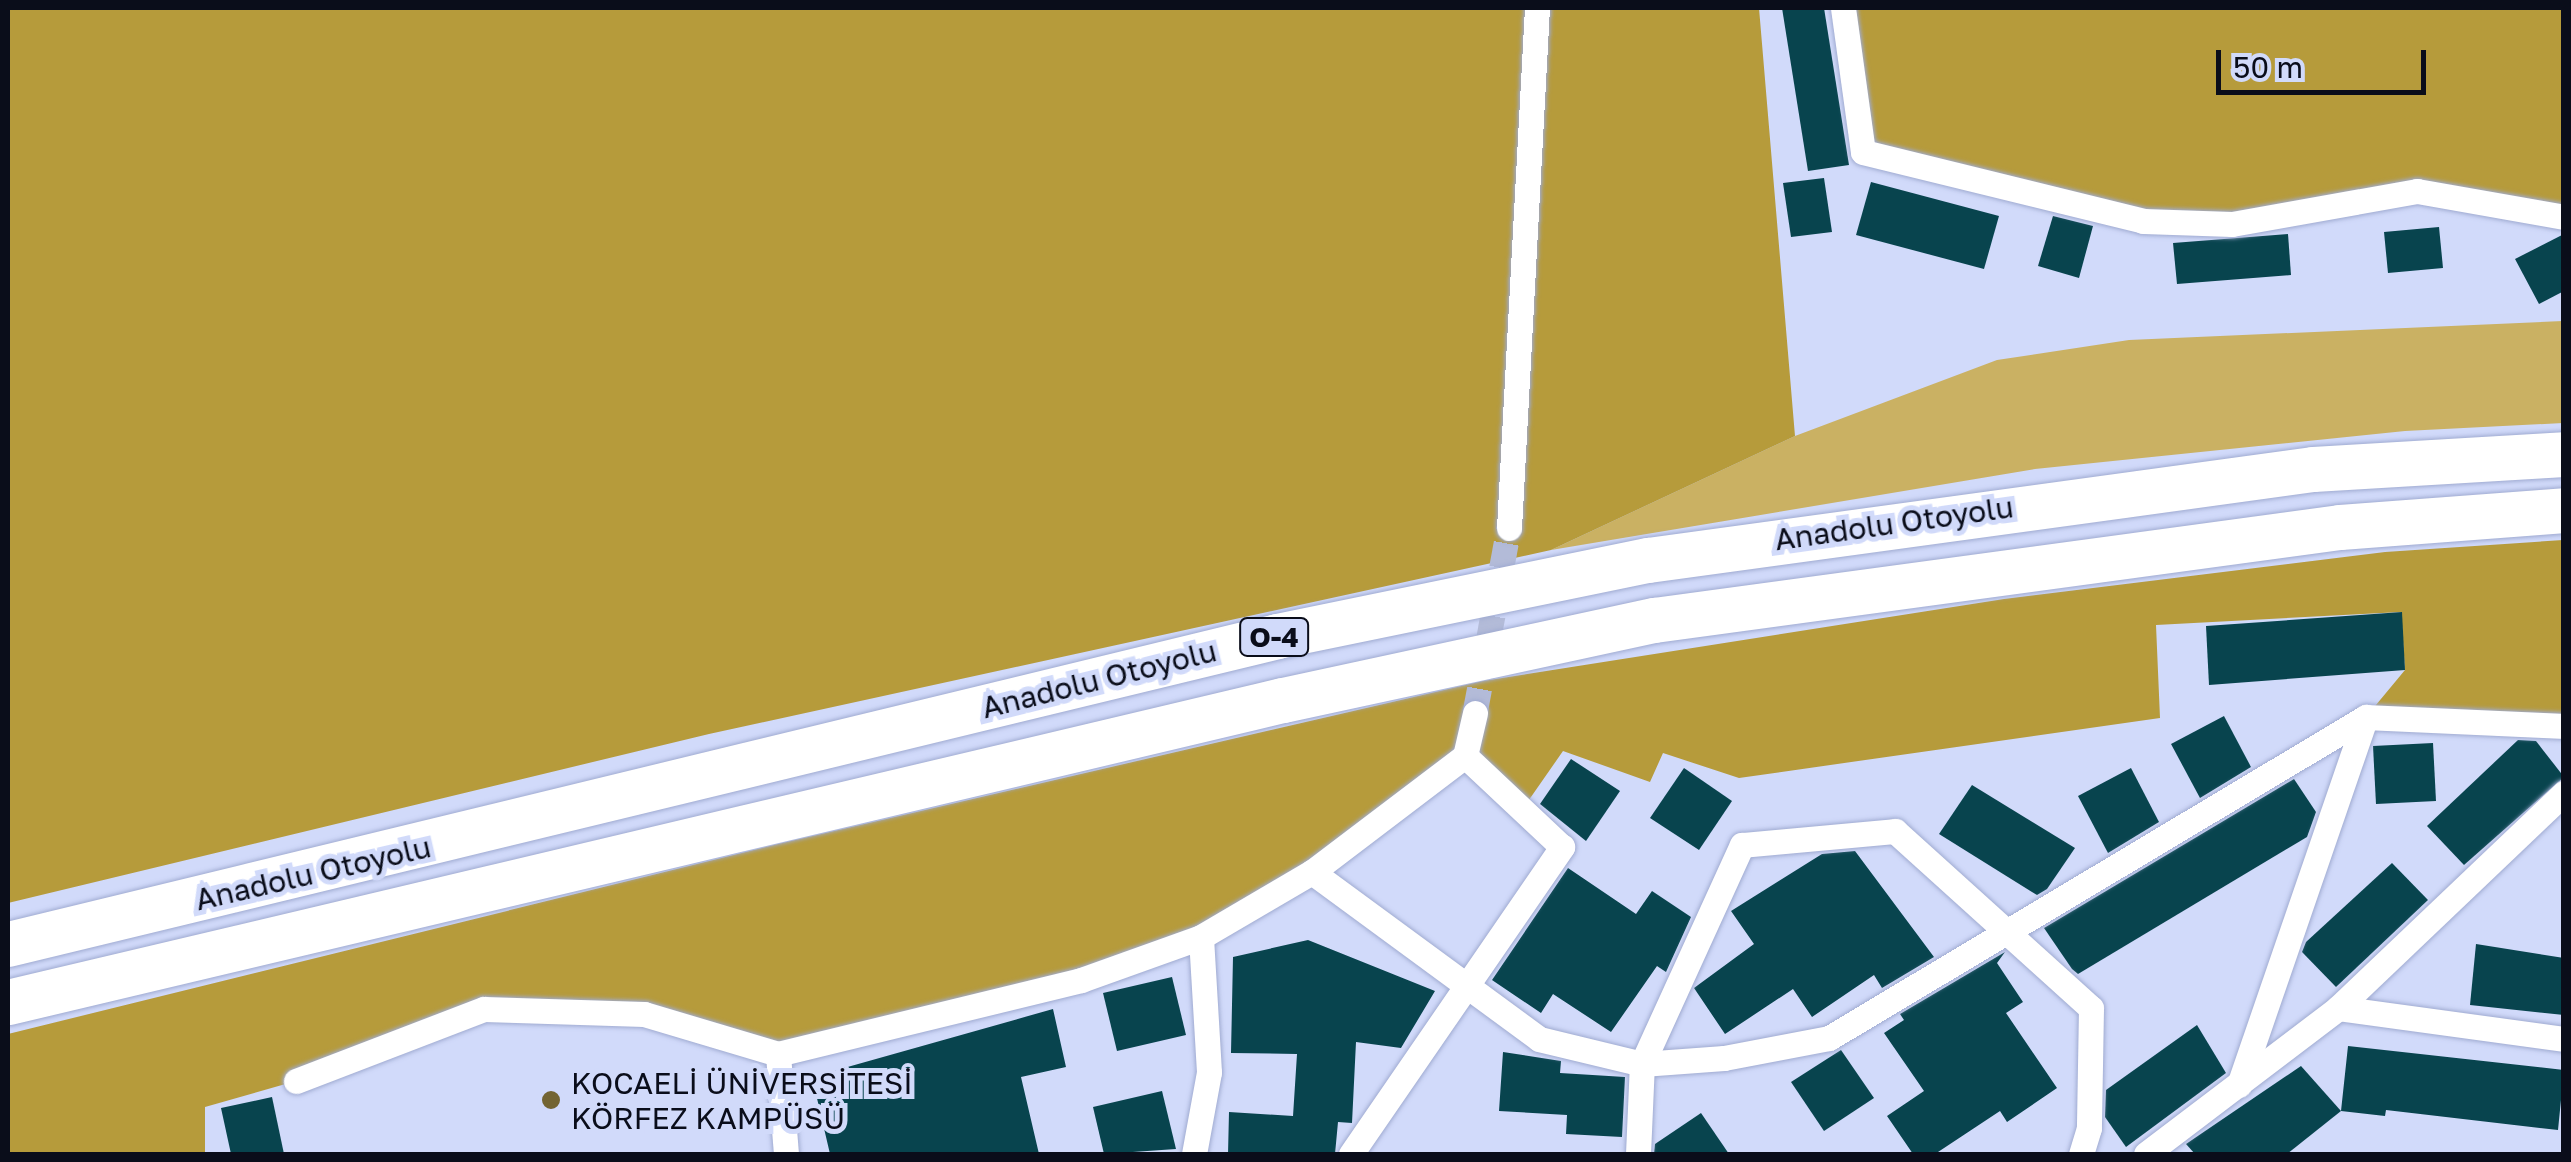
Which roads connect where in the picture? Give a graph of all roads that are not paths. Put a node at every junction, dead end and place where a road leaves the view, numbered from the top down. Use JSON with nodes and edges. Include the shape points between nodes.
{"nodes":[{"id":1,"x":1538,"y":8,"type":"edge"},
{"id":2,"x":1842,"y":8,"type":"edge"},
{"id":3,"x":2564,"y":217,"type":"edge"},
{"id":4,"x":2564,"y":454,"type":"edge"},
{"id":5,"x":2564,"y":510,"type":"edge"},
{"id":6,"x":1508,"y":528,"type":"tunnel mouth"},
{"id":7,"x":1476,"y":713,"type":"tunnel mouth"},
{"id":8,"x":2366,"y":717,"type":"junction"},
{"id":9,"x":2564,"y":726,"type":"edge"},
{"id":10,"x":1466,"y":756,"type":"junction"},
{"id":11,"x":2564,"y":794,"type":"edge"},
{"id":12,"x":1312,"y":872,"type":"junction"},
{"id":13,"x":2003,"y":930,"type":"junction"},
{"id":14,"x":1201,"y":937,"type":"junction"},
{"id":15,"x":8,"y":944,"type":"edge"},
{"id":16,"x":1462,"y":986,"type":"junction"},
{"id":17,"x":8,"y":1002,"type":"edge"},
{"id":18,"x":2338,"y":1008,"type":"junction"},
{"id":19,"x":2564,"y":1039,"type":"edge"},
{"id":20,"x":778,"y":1054,"type":"junction"},
{"id":21,"x":1642,"y":1064,"type":"junction"},
{"id":22,"x":296,"y":1082,"type":"dead end"},
{"id":23,"x":2240,"y":1085,"type":"junction"},
{"id":24,"x":786,"y":1154,"type":"edge"},
{"id":25,"x":1194,"y":1154,"type":"edge"},
{"id":26,"x":1351,"y":1154,"type":"edge"},
{"id":27,"x":1638,"y":1154,"type":"edge"},
{"id":28,"x":2081,"y":1154,"type":"edge"},
{"id":29,"x":2146,"y":1154,"type":"edge"}],
"edges":[{"from":1,"to":6,"type":"street"},
{"from":2,"to":3,"type":"street","via":[[1863,152],[2144,220],[2232,224],[2416,191]]},
{"from":4,"to":15,"type":"highway","name":"Anadolu Otoyolu","number":"O-4","via":[[2313,469],[1648,560],[1277,636]]},
{"from":5,"to":17,"type":"highway","name":"Anadolu Otoyolu","number":"O-4","via":[[2340,526],[1654,620],[1284,700]]},
{"from":7,"to":10,"type":"street"},
{"from":8,"to":9,"type":"street"},
{"from":8,"to":13,"type":"street"},
{"from":8,"to":23,"type":"street"},
{"from":10,"to":12,"type":"street"},
{"from":10,"to":16,"type":"street","via":[[1562,846]]},
{"from":11,"to":18,"type":"street"},
{"from":12,"to":14,"type":"street"},
{"from":12,"to":16,"type":"street"},
{"from":13,"to":21,"type":"street","via":[[1829,1038]]},
{"from":13,"to":21,"type":"street","via":[[1895,831],[1742,845]]},
{"from":13,"to":28,"type":"street","via":[[2092,1008],[2089,1128]]},
{"from":14,"to":20,"type":"street","via":[[1082,980]]},
{"from":14,"to":25,"type":"street","via":[[1210,1072]]},
{"from":16,"to":21,"type":"street","via":[[1539,1039]]},
{"from":16,"to":26,"type":"street"},
{"from":18,"to":19,"type":"street"},
{"from":18,"to":23,"type":"street"},
{"from":20,"to":22,"type":"street","via":[[644,1014],[484,1009]]},
{"from":20,"to":24,"type":"street"},
{"from":21,"to":27,"type":"street"},
{"from":23,"to":29,"type":"street"}]}
